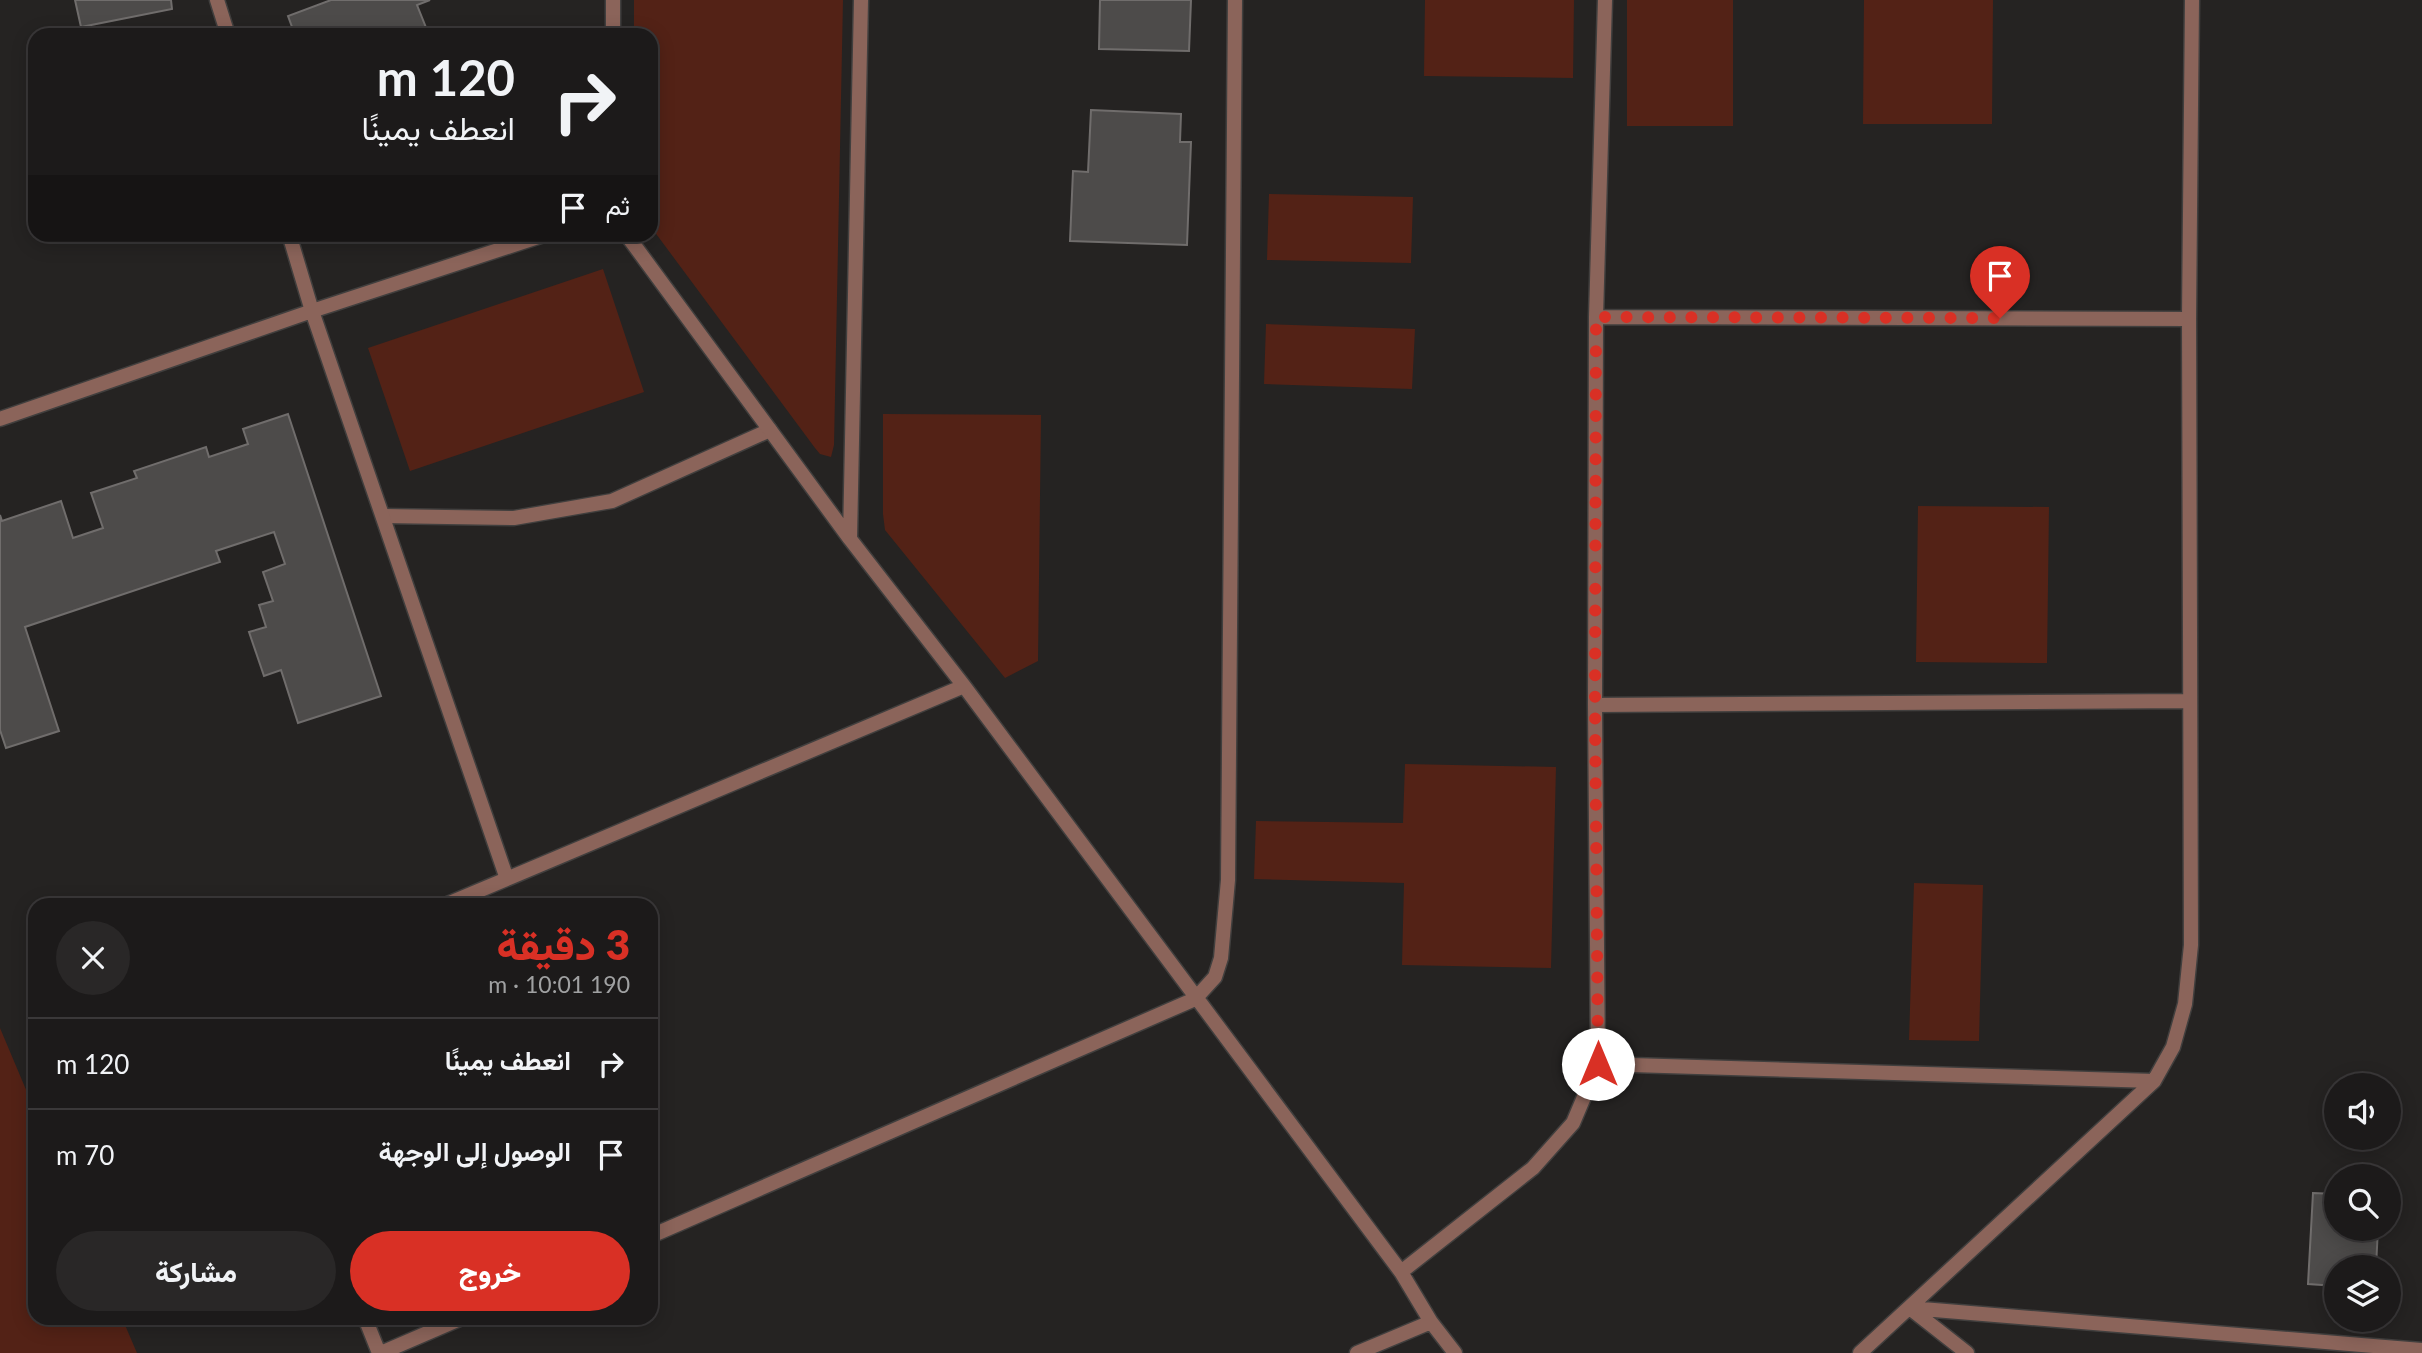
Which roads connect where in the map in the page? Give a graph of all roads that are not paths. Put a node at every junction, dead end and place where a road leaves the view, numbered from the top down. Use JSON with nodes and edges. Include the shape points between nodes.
{"nodes":[{"id":1,"x":217,"y":0,"type":"edge"},
{"id":2,"x":613,"y":0,"type":"edge"},
{"id":3,"x":861,"y":0,"type":"edge"},
{"id":4,"x":1235,"y":0,"type":"edge"},
{"id":5,"x":1605,"y":0,"type":"edge"},
{"id":6,"x":2192,"y":0,"type":"edge"},
{"id":7,"x":226,"y":28,"type":"edge"},
{"id":8,"x":612,"y":28,"type":"edge"},
{"id":9,"x":291,"y":242,"type":"edge"},
{"id":10,"x":523,"y":242,"type":"edge"},
{"id":11,"x":632,"y":242,"type":"edge"},
{"id":12,"x":312,"y":311,"type":"junction"},
{"id":13,"x":1596,"y":317,"type":"junction"},
{"id":14,"x":2189,"y":318,"type":"junction"},
{"id":15,"x":0,"y":419,"type":"edge"},
{"id":16,"x":770,"y":430,"type":"junction"},
{"id":17,"x":383,"y":516,"type":"junction"},
{"id":18,"x":850,"y":539,"type":"junction"},
{"id":19,"x":964,"y":686,"type":"junction"},
{"id":20,"x":2190,"y":701,"type":"junction"},
{"id":21,"x":1595,"y":705,"type":"junction"},
{"id":22,"x":508,"y":879,"type":"junction"},
{"id":23,"x":462,"y":898,"type":"edge"},
{"id":24,"x":1195,"y":999,"type":"junction"},
{"id":25,"x":1598,"y":1064,"type":"junction"},
{"id":26,"x":2154,"y":1081,"type":"junction"},
{"id":27,"x":658,"y":1233,"type":"edge"},
{"id":28,"x":1401,"y":1272,"type":"junction"},
{"id":29,"x":1910,"y":1308,"type":"junction"},
{"id":30,"x":1431,"y":1322,"type":"junction"},
{"id":31,"x":368,"y":1325,"type":"edge"},
{"id":32,"x":446,"y":1325,"type":"edge"},
{"id":33,"x":2422,"y":1350,"type":"edge"},
{"id":34,"x":380,"y":1353,"type":"edge"},
{"id":35,"x":1357,"y":1353,"type":"edge"},
{"id":36,"x":1455,"y":1353,"type":"edge"},
{"id":37,"x":1860,"y":1353,"type":"edge"},
{"id":38,"x":1967,"y":1353,"type":"edge"}],
"edges":[{"from":1,"to":7,"type":"street"},
{"from":2,"to":8,"type":"street"},
{"from":3,"to":18,"type":"street"},
{"from":4,"to":24,"type":"street","via":[[1228,880],[1221,958],[1215,977]]},
{"from":5,"to":13,"type":"street"},
{"from":6,"to":14,"type":"street"},
{"from":9,"to":12,"type":"street"},
{"from":10,"to":12,"type":"street"},
{"from":11,"to":16,"type":"street"},
{"from":12,"to":15,"type":"street"},
{"from":12,"to":17,"type":"street"},
{"from":13,"to":14,"type":"street"},
{"from":13,"to":21,"type":"street"},
{"from":14,"to":20,"type":"street"},
{"from":16,"to":17,"type":"street","via":[[612,501],[514,518]]},
{"from":16,"to":18,"type":"street"},
{"from":17,"to":22,"type":"street"},
{"from":18,"to":19,"type":"street"},
{"from":19,"to":22,"type":"street"},
{"from":19,"to":24,"type":"street"},
{"from":20,"to":21,"type":"street"},
{"from":20,"to":26,"type":"street","via":[[2191,945],[2185,1004],[2173,1047]]},
{"from":21,"to":25,"type":"street"},
{"from":22,"to":23,"type":"street"},
{"from":24,"to":27,"type":"street"},
{"from":24,"to":28,"type":"street"},
{"from":25,"to":26,"type":"street"},
{"from":25,"to":28,"type":"street","via":[[1573,1123],[1533,1168]]},
{"from":26,"to":29,"type":"street"},
{"from":28,"to":30,"type":"street"},
{"from":29,"to":33,"type":"street"},
{"from":29,"to":37,"type":"street"},
{"from":29,"to":38,"type":"street"},
{"from":30,"to":35,"type":"street"},
{"from":30,"to":36,"type":"street"},
{"from":31,"to":34,"type":"street"},
{"from":32,"to":34,"type":"street"}]}
